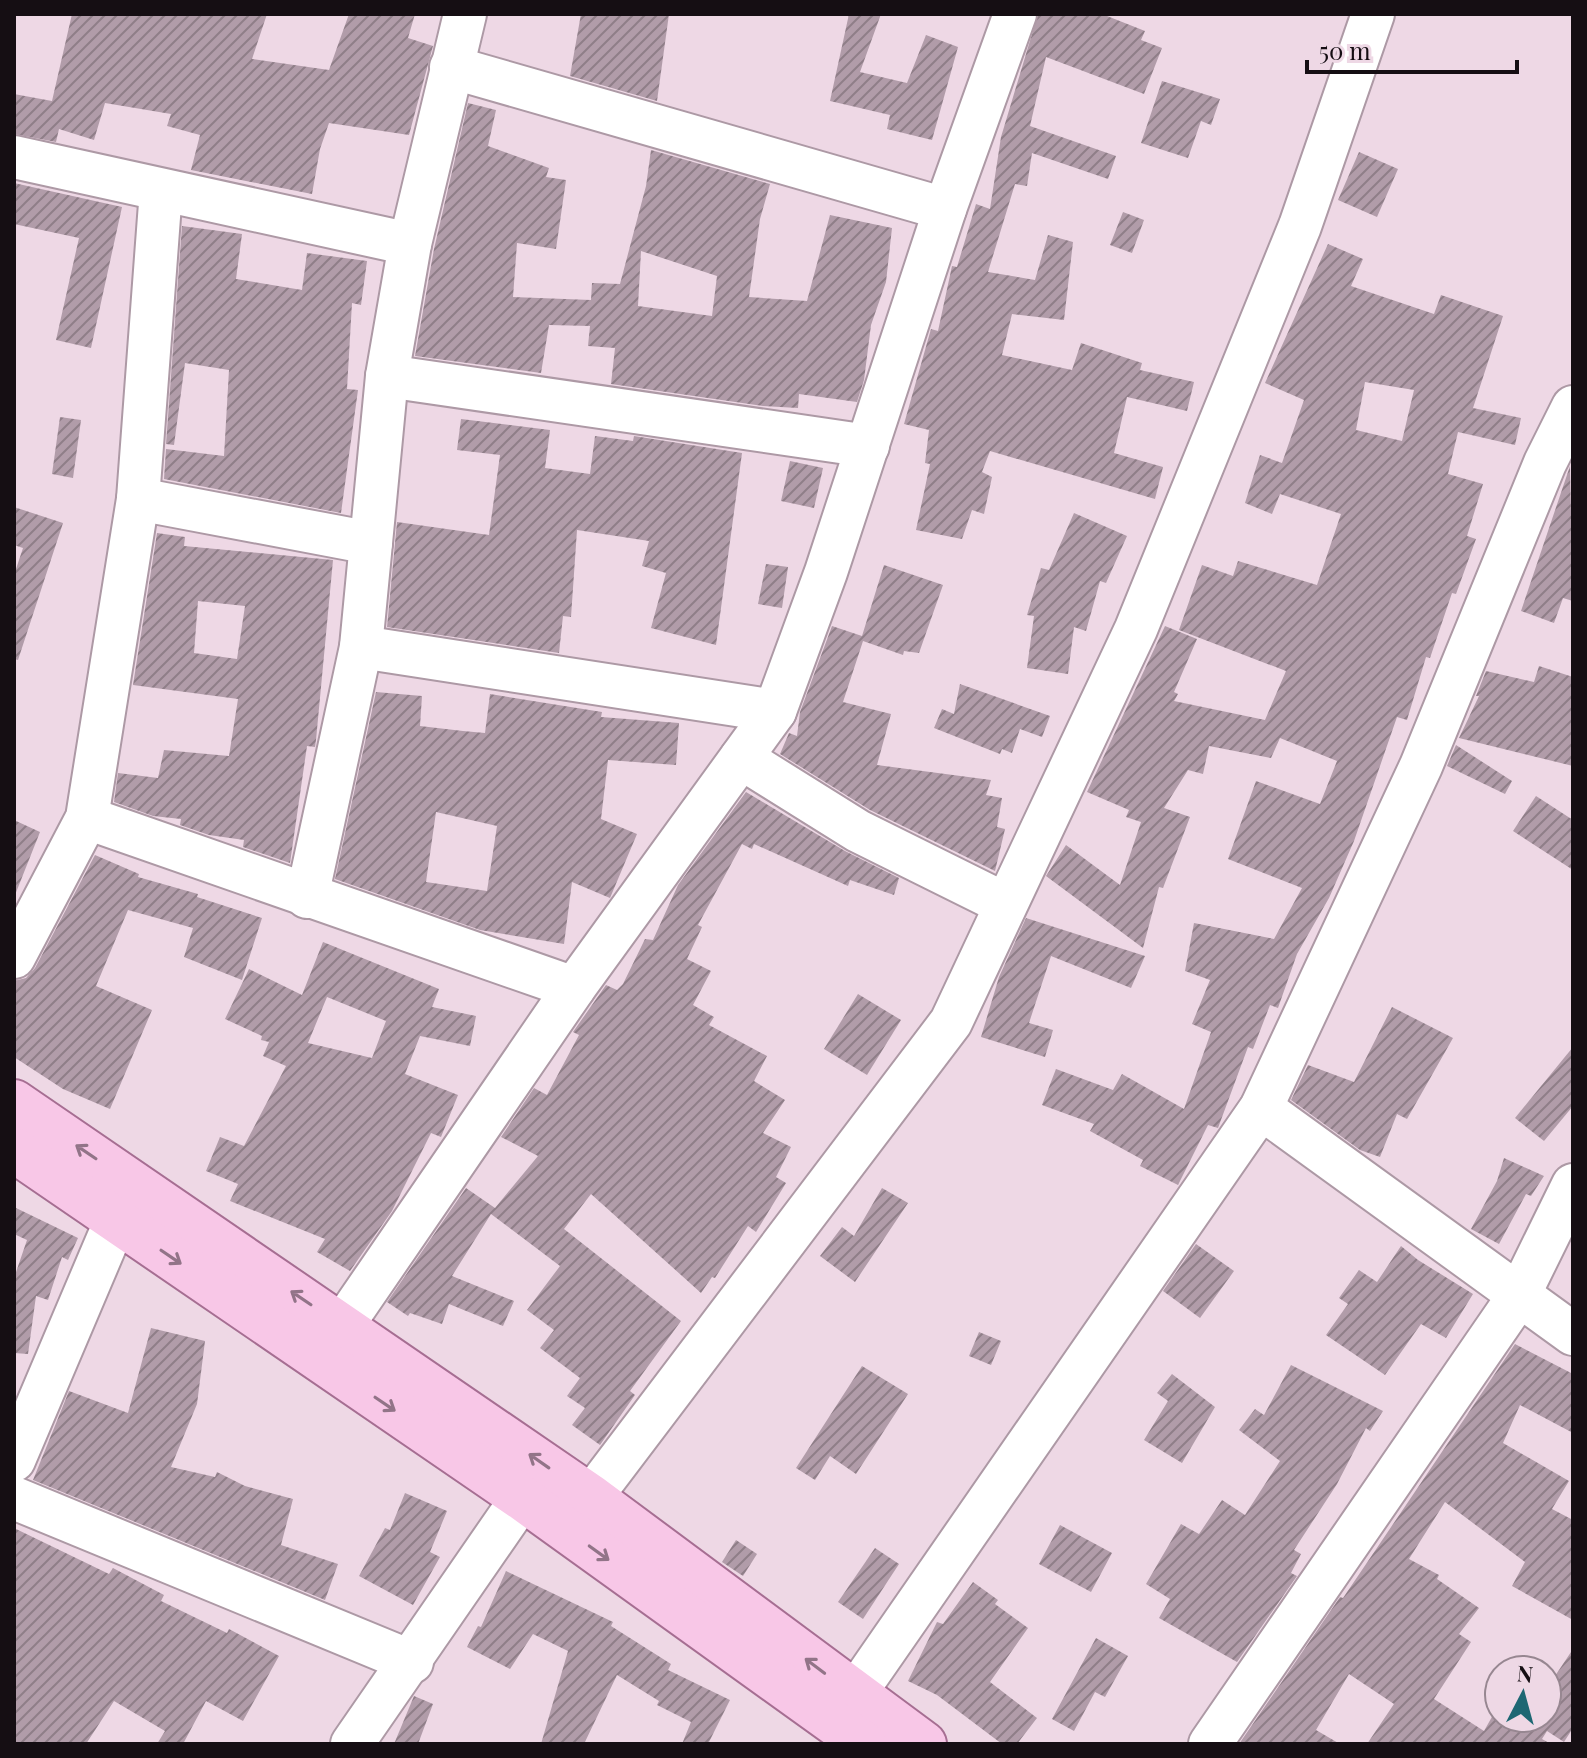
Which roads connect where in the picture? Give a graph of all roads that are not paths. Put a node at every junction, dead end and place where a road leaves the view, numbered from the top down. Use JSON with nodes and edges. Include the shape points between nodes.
{"nodes":[{"id":1,"x":465,"y":14,"type":"edge"},
{"id":2,"x":1015,"y":14,"type":"edge"},
{"id":3,"x":1373,"y":14,"type":"edge"},
{"id":4,"x":451,"y":67,"type":"junction"},
{"id":5,"x":14,"y":157,"type":"edge"},
{"id":6,"x":161,"y":190,"type":"junction"},
{"id":7,"x":945,"y":209,"type":"junction"},
{"id":8,"x":410,"y":244,"type":"junction"},
{"id":9,"x":387,"y":376,"type":"junction"},
{"id":10,"x":1573,"y":407,"type":"edge"},
{"id":11,"x":868,"y":446,"type":"junction"},
{"id":12,"x":1559,"y":468,"type":"edge"},
{"id":13,"x":138,"y":499,"type":"junction"},
{"id":14,"x":371,"y":543,"type":"junction"},
{"id":15,"x":361,"y":647,"type":"junction"},
{"id":16,"x":775,"y":711,"type":"junction"},
{"id":17,"x":741,"y":758,"type":"junction"},
{"id":18,"x":87,"y":818,"type":"junction"},
{"id":19,"x":307,"y":897,"type":"junction"},
{"id":20,"x":1005,"y":904,"type":"junction"},
{"id":21,"x":14,"y":957,"type":"edge"},
{"id":22,"x":574,"y":988,"type":"junction"},
{"id":23,"x":14,"y":1102,"type":"edge"},
{"id":24,"x":1261,"y":1108,"type":"junction"},
{"id":25,"x":14,"y":1150,"type":"edge"},
{"id":26,"x":1573,"y":1185,"type":"edge"},
{"id":27,"x":116,"y":1220,"type":"junction"},
{"id":28,"x":1518,"y":1297,"type":"junction"},
{"id":29,"x":342,"y":1326,"type":"junction"},
{"id":30,"x":1573,"y":1334,"type":"edge"},
{"id":31,"x":14,"y":1460,"type":"edge"},
{"id":32,"x":591,"y":1497,"type":"junction"},
{"id":33,"x":14,"y":1498,"type":"edge"},
{"id":34,"x":522,"y":1498,"type":"junction"},
{"id":35,"x":412,"y":1662,"type":"junction"},
{"id":36,"x":854,"y":1695,"type":"junction"},
{"id":37,"x":352,"y":1744,"type":"edge"},
{"id":38,"x":864,"y":1744,"type":"edge"},
{"id":39,"x":924,"y":1744,"type":"edge"},
{"id":40,"x":1210,"y":1744,"type":"edge"}],
"edges":[{"from":1,"to":4,"type":"street"},
{"from":2,"to":7,"type":"street"},
{"from":3,"to":20,"type":"street","via":[[1300,226],[1136,629]]},
{"from":4,"to":7,"type":"street"},
{"from":4,"to":8,"type":"street"},
{"from":5,"to":6,"type":"street"},
{"from":6,"to":8,"type":"street"},
{"from":6,"to":13,"type":"street"},
{"from":7,"to":11,"type":"street"},
{"from":8,"to":9,"type":"street"},
{"from":9,"to":11,"type":"street"},
{"from":9,"to":14,"type":"street"},
{"from":10,"to":12,"type":"street"},
{"from":11,"to":16,"type":"street"},
{"from":12,"to":24,"type":"street"},
{"from":13,"to":14,"type":"street"},
{"from":13,"to":18,"type":"street"},
{"from":14,"to":15,"type":"street"},
{"from":15,"to":16,"type":"street"},
{"from":15,"to":19,"type":"street"},
{"from":16,"to":17,"type":"street"},
{"from":17,"to":20,"type":"street","via":[[858,831]]},
{"from":17,"to":22,"type":"street"},
{"from":18,"to":19,"type":"street"},
{"from":18,"to":21,"type":"street"},
{"from":19,"to":22,"type":"street"},
{"from":20,"to":32,"type":"street","via":[[951,1022]]},
{"from":22,"to":29,"type":"street"},
{"from":29,"to":23,"type":"main road","one_way":true},
{"from":24,"to":28,"type":"street"},
{"from":24,"to":36,"type":"street"},
{"from":25,"to":27,"type":"main road"},
{"from":26,"to":28,"type":"street"},
{"from":27,"to":31,"type":"street"},
{"from":27,"to":34,"type":"main road","one_way":true},
{"from":28,"to":30,"type":"street"},
{"from":28,"to":40,"type":"street"},
{"from":32,"to":29,"type":"main road","one_way":true},
{"from":36,"to":32,"type":"main road","one_way":true},
{"from":33,"to":35,"type":"street"},
{"from":34,"to":35,"type":"street"},
{"from":34,"to":38,"type":"main road","one_way":true},
{"from":35,"to":37,"type":"street"},
{"from":36,"to":39,"type":"main road"}]}
